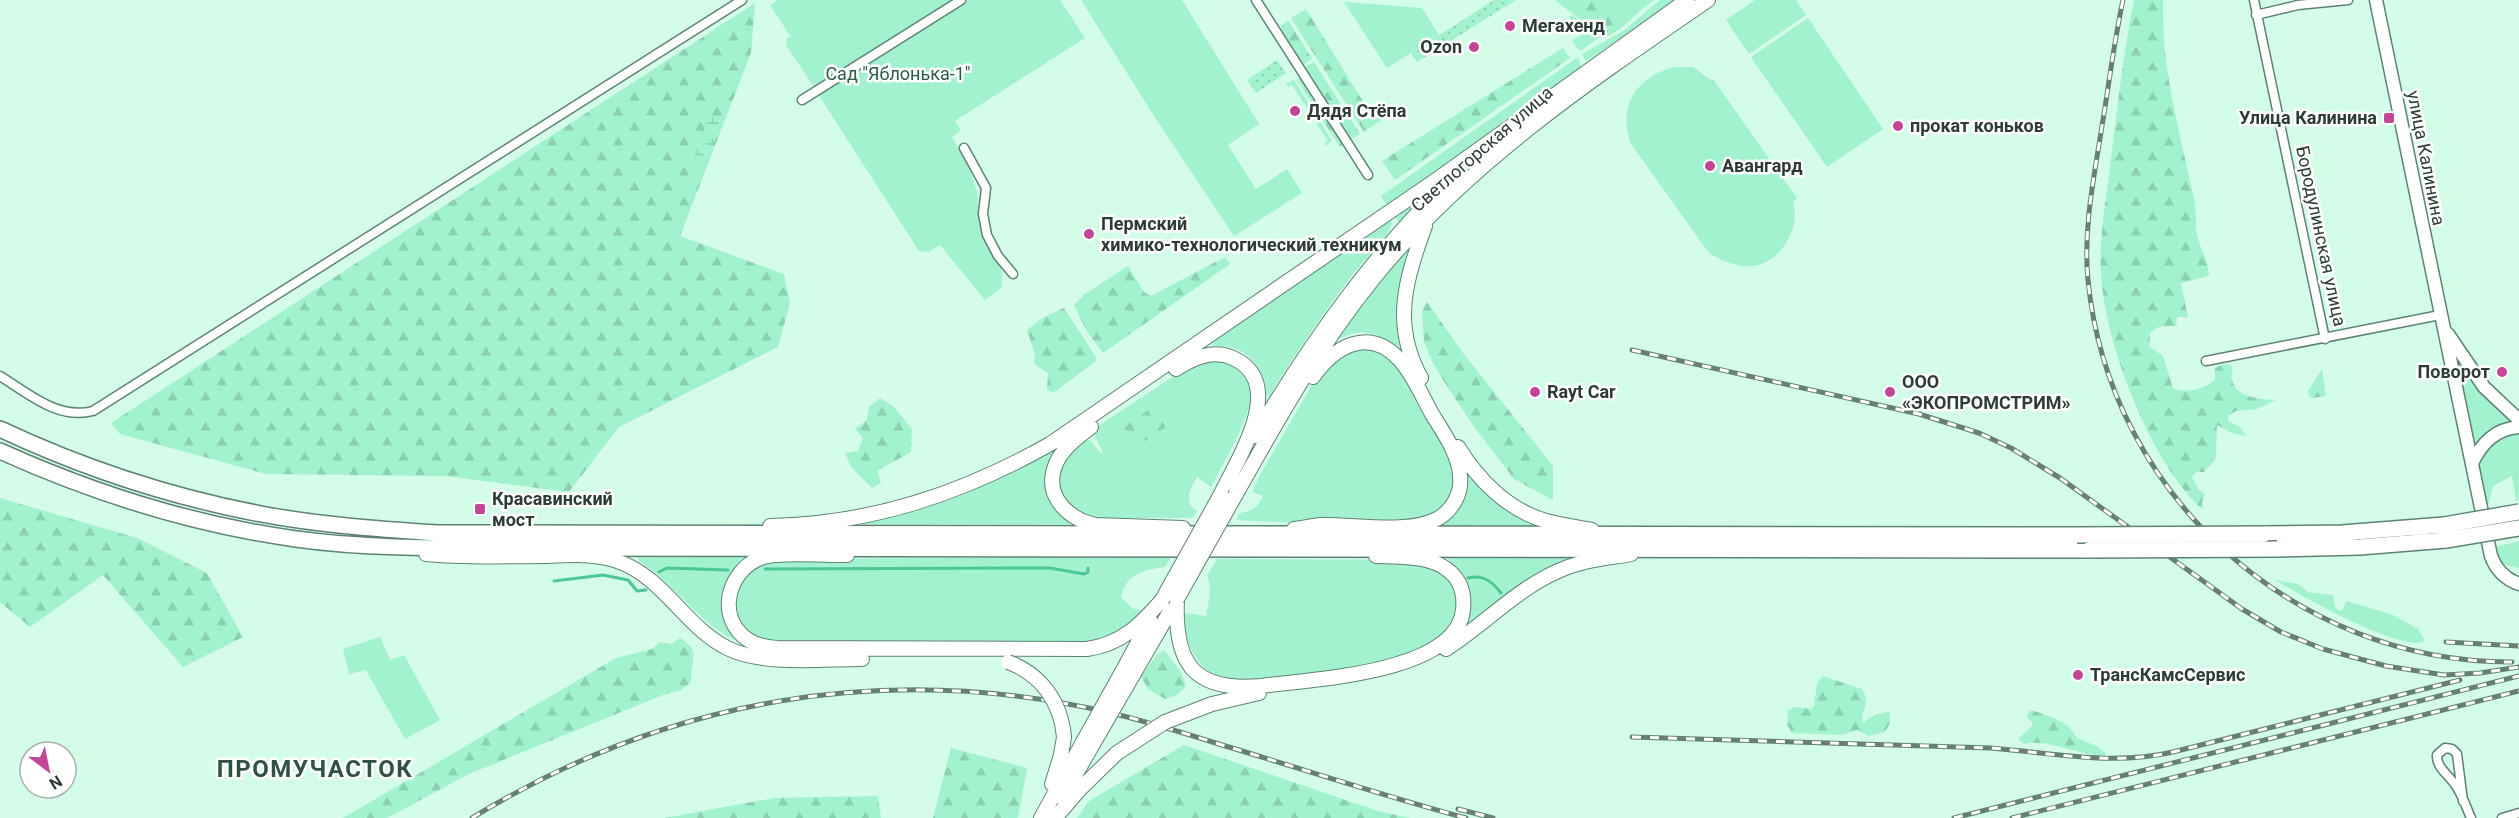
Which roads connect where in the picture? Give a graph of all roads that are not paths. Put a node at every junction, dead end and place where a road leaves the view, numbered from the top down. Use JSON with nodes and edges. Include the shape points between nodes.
{"nodes":[{"id":1,"x":742,"y":0,"type":"edge"},
{"id":2,"x":961,"y":0,"type":"edge"},
{"id":3,"x":1256,"y":0,"type":"edge"},
{"id":4,"x":1687,"y":0,"type":"edge"},
{"id":5,"x":1708,"y":0,"type":"edge"},
{"id":6,"x":2254,"y":0,"type":"edge"},
{"id":7,"x":2348,"y":0,"type":"edge"},
{"id":8,"x":2376,"y":0,"type":"edge"},
{"id":9,"x":2256,"y":15,"type":"junction"},
{"id":10,"x":1548,"y":99,"type":"junction"},
{"id":11,"x":802,"y":100,"type":"dead end"},
{"id":12,"x":963,"y":148,"type":"dead end"},
{"id":13,"x":1368,"y":175,"type":"dead end"},
{"id":14,"x":1427,"y":219,"type":"junction"},
{"id":15,"x":1013,"y":274,"type":"dead end"},
{"id":16,"x":2441,"y":319,"type":"junction"},
{"id":17,"x":2325,"y":339,"type":"junction"},
{"id":18,"x":2206,"y":361,"type":"dead end"},
{"id":19,"x":0,"y":376,"type":"edge"},
{"id":20,"x":2519,"y":420,"type":"edge"},
{"id":21,"x":2519,"y":427,"type":"edge"},
{"id":22,"x":0,"y":429,"type":"edge"},
{"id":23,"x":0,"y":451,"type":"edge"},
{"id":24,"x":1259,"y":452,"type":"junction"},
{"id":25,"x":2472,"y":464,"type":"junction"},
{"id":26,"x":1221,"y":494,"type":"junction"},
{"id":27,"x":2519,"y":512,"type":"edge"},
{"id":28,"x":2519,"y":528,"type":"edge"},
{"id":29,"x":2445,"y":532,"type":"junction"},
{"id":30,"x":1227,"y":533,"type":"junction"},
{"id":31,"x":1266,"y":533,"type":"junction"},
{"id":32,"x":597,"y":534,"type":"junction"},
{"id":33,"x":1611,"y":534,"type":"junction"},
{"id":34,"x":375,"y":545,"type":"junction"},
{"id":35,"x":575,"y":548,"type":"junction"},
{"id":36,"x":931,"y":548,"type":"junction"},
{"id":37,"x":1671,"y":548,"type":"junction"},
{"id":38,"x":1302,"y":549,"type":"junction"},
{"id":39,"x":529,"y":556,"type":"junction"},
{"id":40,"x":2519,"y":584,"type":"edge"},
{"id":41,"x":1177,"y":599,"type":"junction"},
{"id":42,"x":1162,"y":600,"type":"junction"},
{"id":43,"x":1127,"y":673,"type":"junction"},
{"id":44,"x":1088,"y":743,"type":"junction"},
{"id":45,"x":2463,"y":801,"type":"junction"},
{"id":46,"x":2519,"y":813,"type":"edge"},
{"id":47,"x":1040,"y":818,"type":"edge"},
{"id":48,"x":1053,"y":818,"type":"edge"},
{"id":49,"x":2471,"y":818,"type":"edge"},
{"id":50,"x":2502,"y":818,"type":"edge"}],
"edges":[{"from":1,"to":19,"type":"street","via":[[93,411],[62,412]]},
{"from":2,"to":11,"type":"street"},
{"from":3,"to":13,"type":"street"},
{"from":4,"to":10,"type":"main road"},
{"from":5,"to":14,"type":"main road","name":"Светлогорская улица","via":[[1552,110]]},
{"from":6,"to":9,"type":"street","name":"Бородулинская улица"},
{"from":7,"to":9,"type":"street","via":[[2298,5]]},
{"from":8,"to":16,"type":"main road","name":"улица Калинина"},
{"from":9,"to":17,"type":"street","name":"Бородулинская улица"},
{"from":10,"to":26,"type":"main road","name":"Светлогорская улица","via":[[1462,169],[1364,273],[1289,381]]},
{"from":10,"to":32,"type":"main road","via":[[1121,398],[994,475],[924,502],[836,522],[671,527]]},
{"from":12,"to":15,"type":"street","via":[[986,188],[983,214],[987,235]]},
{"from":14,"to":24,"type":"main road","name":"Светлогорская улица","via":[[1332,333]]},
{"from":14,"to":33,"type":"main road","via":[[1404,292],[1404,327],[1417,372],[1459,448],[1483,481],[1517,508],[1546,521]]},
{"from":16,"to":17,"type":"street"},
{"from":16,"to":20,"type":"main road","via":[[2484,387]]},
{"from":16,"to":25,"type":"main road","name":"улица Калинина"},
{"from":17,"to":18,"type":"street"},
{"from":21,"to":25,"type":"main road","via":[[2495,434]]},
{"from":22,"to":32,"type":"highway","via":[[142,484],[261,514],[438,533]]},
{"from":23,"to":34,"type":"highway","via":[[104,492],[215,524],[298,539]]},
{"from":24,"to":31,"type":"main road","via":[[1325,361],[1347,345],[1370,342],[1390,351],[1404,365],[1448,442],[1461,477],[1451,507],[1428,523],[1319,525]]},
{"from":24,"to":41,"type":"main road","name":"Светлогорская улица","bridge":true},
{"from":25,"to":40,"type":"main road","name":"улица Калинина","via":[[2493,562],[2504,576]]},
{"from":26,"to":30,"type":"main road","via":[[1260,398],[1248,368],[1220,354],[1198,357],[1179,367],[1084,432],[1066,448],[1053,470],[1054,489],[1062,507],[1085,523]]},
{"from":26,"to":42,"type":"main road","bridge":true},
{"from":27,"to":29,"type":"highway","bridge":true},
{"from":28,"to":29,"type":"highway","bridge":true},
{"from":29,"to":33,"type":"highway","bridge":true},
{"from":29,"to":37,"type":"highway","bridge":true,"via":[[2381,546],[2277,549]]},
{"from":30,"to":31,"type":"highway"},
{"from":30,"to":32,"type":"highway"},
{"from":31,"to":33,"type":"highway"},
{"from":34,"to":35,"type":"highway"},
{"from":34,"to":39,"type":"main road","via":[[446,556]]},
{"from":35,"to":36,"type":"highway"},
{"from":35,"to":39,"type":"main road"},
{"from":36,"to":38,"type":"highway"},
{"from":36,"to":42,"type":"main road","via":[[763,557],[747,566],[732,585],[732,621],[749,640],[778,648],[1088,649],[1110,644],[1129,633]]},
{"from":37,"to":38,"type":"highway"},
{"from":37,"to":48,"type":"main road","bridge":true,"via":[[1588,561],[1561,570],[1525,590],[1448,647],[1402,669],[1212,704],[1165,722],[1117,753]]},
{"from":38,"to":41,"type":"main road","via":[[1413,557],[1433,562],[1451,573],[1459,584],[1463,598],[1461,620],[1438,646],[1399,664],[1351,674],[1230,687],[1208,680],[1186,661],[1177,631]]},
{"from":39,"to":47,"type":"main road","bridge":true,"via":[[592,556],[628,565],[656,583],[715,641],[749,656],[977,657],[1024,669],[1046,689],[1060,714],[1064,737]]},
{"from":41,"to":43,"type":"main road"},
{"from":42,"to":43,"type":"main road"},
{"from":43,"to":44,"type":"main road","bridge":true},
{"from":44,"to":47,"type":"main road"},
{"from":44,"to":48,"type":"main road"},
{"from":45,"to":45,"type":"street","via":[[2457,786],[2437,761],[2437,755],[2445,748],[2457,754]]},
{"from":45,"to":49,"type":"street"},
{"from":46,"to":50,"type":"street"}]}
